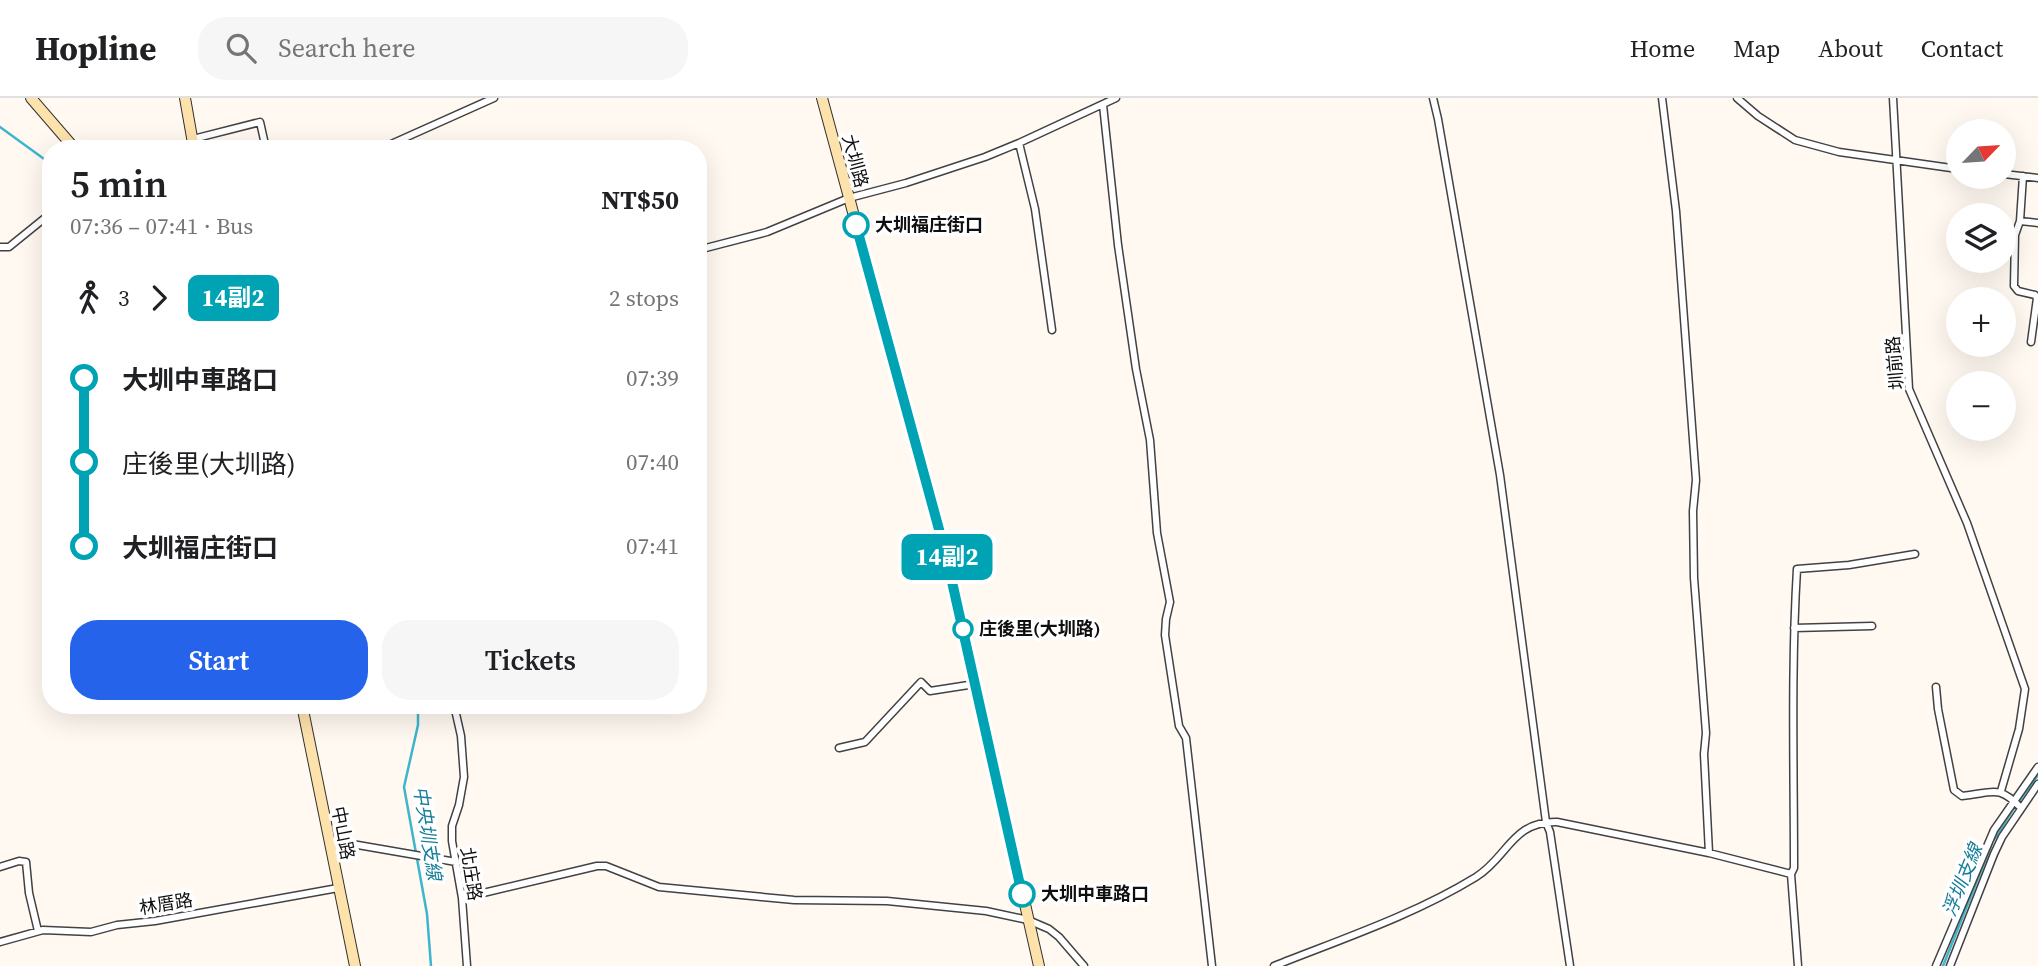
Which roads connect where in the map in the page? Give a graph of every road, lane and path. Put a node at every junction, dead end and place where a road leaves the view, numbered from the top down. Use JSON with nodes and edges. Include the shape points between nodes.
{"nodes":[{"id":1,"x":31,"y":98,"type":"edge"},
{"id":2,"x":185,"y":98,"type":"edge"},
{"id":3,"x":494,"y":98,"type":"edge"},
{"id":4,"x":822,"y":98,"type":"edge"},
{"id":5,"x":1116,"y":98,"type":"edge"},
{"id":6,"x":1433,"y":98,"type":"edge"},
{"id":7,"x":1662,"y":98,"type":"edge"},
{"id":8,"x":1737,"y":98,"type":"edge"},
{"id":9,"x":1893,"y":98,"type":"edge"},
{"id":10,"x":1103,"y":105,"type":"junction"},
{"id":11,"x":67,"y":140,"type":"edge"},
{"id":12,"x":192,"y":140,"type":"edge"},
{"id":13,"x":205,"y":140,"type":"edge"},
{"id":14,"x":264,"y":140,"type":"edge"},
{"id":15,"x":400,"y":140,"type":"edge"},
{"id":16,"x":1019,"y":143,"type":"junction"},
{"id":17,"x":1896,"y":160,"type":"junction"},
{"id":18,"x":1946,"y":167,"type":"edge"},
{"id":19,"x":2016,"y":175,"type":"edge"},
{"id":20,"x":2023,"y":176,"type":"junction"},
{"id":21,"x":2038,"y":178,"type":"edge"},
{"id":22,"x":849,"y":198,"type":"junction"},
{"id":23,"x":42,"y":220,"type":"edge"},
{"id":24,"x":2020,"y":221,"type":"junction"},
{"id":25,"x":2038,"y":223,"type":"edge"},
{"id":26,"x":0,"y":247,"type":"edge"},
{"id":27,"x":707,"y":248,"type":"edge"},
{"id":28,"x":1052,"y":331,"type":"dead end"},
{"id":29,"x":2031,"y":342,"type":"dead end"},
{"id":30,"x":1915,"y":554,"type":"dead end"},
{"id":31,"x":1872,"y":626,"type":"dead end"},
{"id":32,"x":1794,"y":628,"type":"junction"},
{"id":33,"x":975,"y":684,"type":"junction"},
{"id":34,"x":1936,"y":687,"type":"dead end"},
{"id":35,"x":304,"y":714,"type":"edge"},
{"id":36,"x":456,"y":714,"type":"edge"},
{"id":37,"x":839,"y":748,"type":"dead end"},
{"id":38,"x":2038,"y":767,"type":"edge"},
{"id":39,"x":2038,"y":784,"type":"edge"},
{"id":40,"x":2001,"y":792,"type":"junction"},
{"id":41,"x":2013,"y":800,"type":"junction"},
{"id":42,"x":2021,"y":808,"type":"junction"},
{"id":43,"x":1546,"y":822,"type":"junction"},
{"id":44,"x":330,"y":848,"type":"junction"},
{"id":45,"x":1709,"y":853,"type":"junction"},
{"id":46,"x":456,"y":862,"type":"junction"},
{"id":47,"x":0,"y":867,"type":"edge"},
{"id":48,"x":1791,"y":874,"type":"junction"},
{"id":49,"x":338,"y":888,"type":"junction"},
{"id":50,"x":462,"y":898,"type":"junction"},
{"id":51,"x":1028,"y":920,"type":"junction"},
{"id":52,"x":38,"y":931,"type":"junction"},
{"id":53,"x":0,"y":942,"type":"edge"},
{"id":54,"x":355,"y":966,"type":"edge"},
{"id":55,"x":467,"y":966,"type":"edge"},
{"id":56,"x":1039,"y":966,"type":"edge"},
{"id":57,"x":1084,"y":966,"type":"edge"},
{"id":58,"x":1212,"y":966,"type":"edge"},
{"id":59,"x":1274,"y":966,"type":"edge"},
{"id":60,"x":1570,"y":966,"type":"edge"},
{"id":61,"x":1798,"y":966,"type":"edge"},
{"id":62,"x":1937,"y":966,"type":"edge"},
{"id":63,"x":1950,"y":966,"type":"edge"}],
"edges":[{"from":1,"to":11,"type":"street"},
{"from":2,"to":12,"type":"street"},
{"from":3,"to":15,"type":"street"},
{"from":4,"to":22,"type":"street","name":"大圳路"},
{"from":5,"to":10,"type":"street"},
{"from":6,"to":43,"type":"street","via":[[1500,475]]},
{"from":7,"to":45,"type":"street","via":[[1677,224],[1696,480],[1694,578],[1706,733]]},
{"from":8,"to":17,"type":"street","via":[[1795,140]]},
{"from":9,"to":17,"type":"street","name":"圳前路"},
{"from":10,"to":16,"type":"street"},
{"from":10,"to":58,"type":"street","via":[[1120,258],[1150,440],[1157,533],[1170,602],[1165,635],[1179,726],[1186,738]]},
{"from":13,"to":14,"type":"street","via":[[260,122]]},
{"from":16,"to":22,"type":"street"},
{"from":16,"to":28,"type":"street","via":[[1035,209]]},
{"from":17,"to":18,"type":"street"},
{"from":17,"to":40,"type":"street","name":"圳前路","via":[[1909,389],[1967,523],[2025,689]]},
{"from":19,"to":20,"type":"street"},
{"from":20,"to":21,"type":"street"},
{"from":20,"to":24,"type":"street"},
{"from":22,"to":27,"type":"street","via":[[767,232]]},
{"from":22,"to":33,"type":"street","name":"大圳路","via":[[946,555]]},
{"from":23,"to":26,"type":"street","via":[[9,247]]},
{"from":24,"to":25,"type":"street"},
{"from":24,"to":29,"type":"street","via":[[2015,234],[2014,286],[2037,298]]},
{"from":30,"to":32,"type":"street","via":[[1797,569]]},
{"from":31,"to":32,"type":"street"},
{"from":32,"to":48,"type":"street"},
{"from":33,"to":37,"type":"street","via":[[930,691],[921,682],[865,742]]},
{"from":33,"to":51,"type":"street","name":"大圳路"},
{"from":34,"to":40,"type":"street","via":[[1954,790],[1962,796]]},
{"from":35,"to":44,"type":"street","name":"中山路"},
{"from":36,"to":46,"type":"street","name":"北庄路","via":[[464,777],[452,827]]},
{"from":38,"to":41,"type":"street"},
{"from":39,"to":42,"type":"street"},
{"from":40,"to":41,"type":"street"},
{"from":41,"to":42,"type":"street"},
{"from":41,"to":62,"type":"street","via":[[1985,848]]},
{"from":42,"to":63,"type":"street","via":[[1994,854]]},
{"from":43,"to":45,"type":"street"},
{"from":43,"to":59,"type":"street","via":[[1519,833],[1485,870],[1455,888]]},
{"from":43,"to":60,"type":"street"},
{"from":44,"to":46,"type":"street","via":[[352,844]]},
{"from":44,"to":49,"type":"street","name":"中山路"},
{"from":45,"to":48,"type":"street"},
{"from":46,"to":50,"type":"street","name":"北庄路"},
{"from":47,"to":52,"type":"street","via":[[26,862]]},
{"from":48,"to":61,"type":"street"},
{"from":49,"to":52,"type":"street","name":"林厝路","via":[[91,932]]},
{"from":49,"to":54,"type":"street","name":"中山路"},
{"from":50,"to":51,"type":"street","via":[[601,865],[659,887],[794,900],[887,901]]},
{"from":50,"to":55,"type":"street","name":"北庄路"},
{"from":51,"to":56,"type":"street","name":"大圳路"},
{"from":51,"to":57,"type":"street","via":[[1054,933]]},
{"from":52,"to":53,"type":"street","name":"林厝路"}]}
